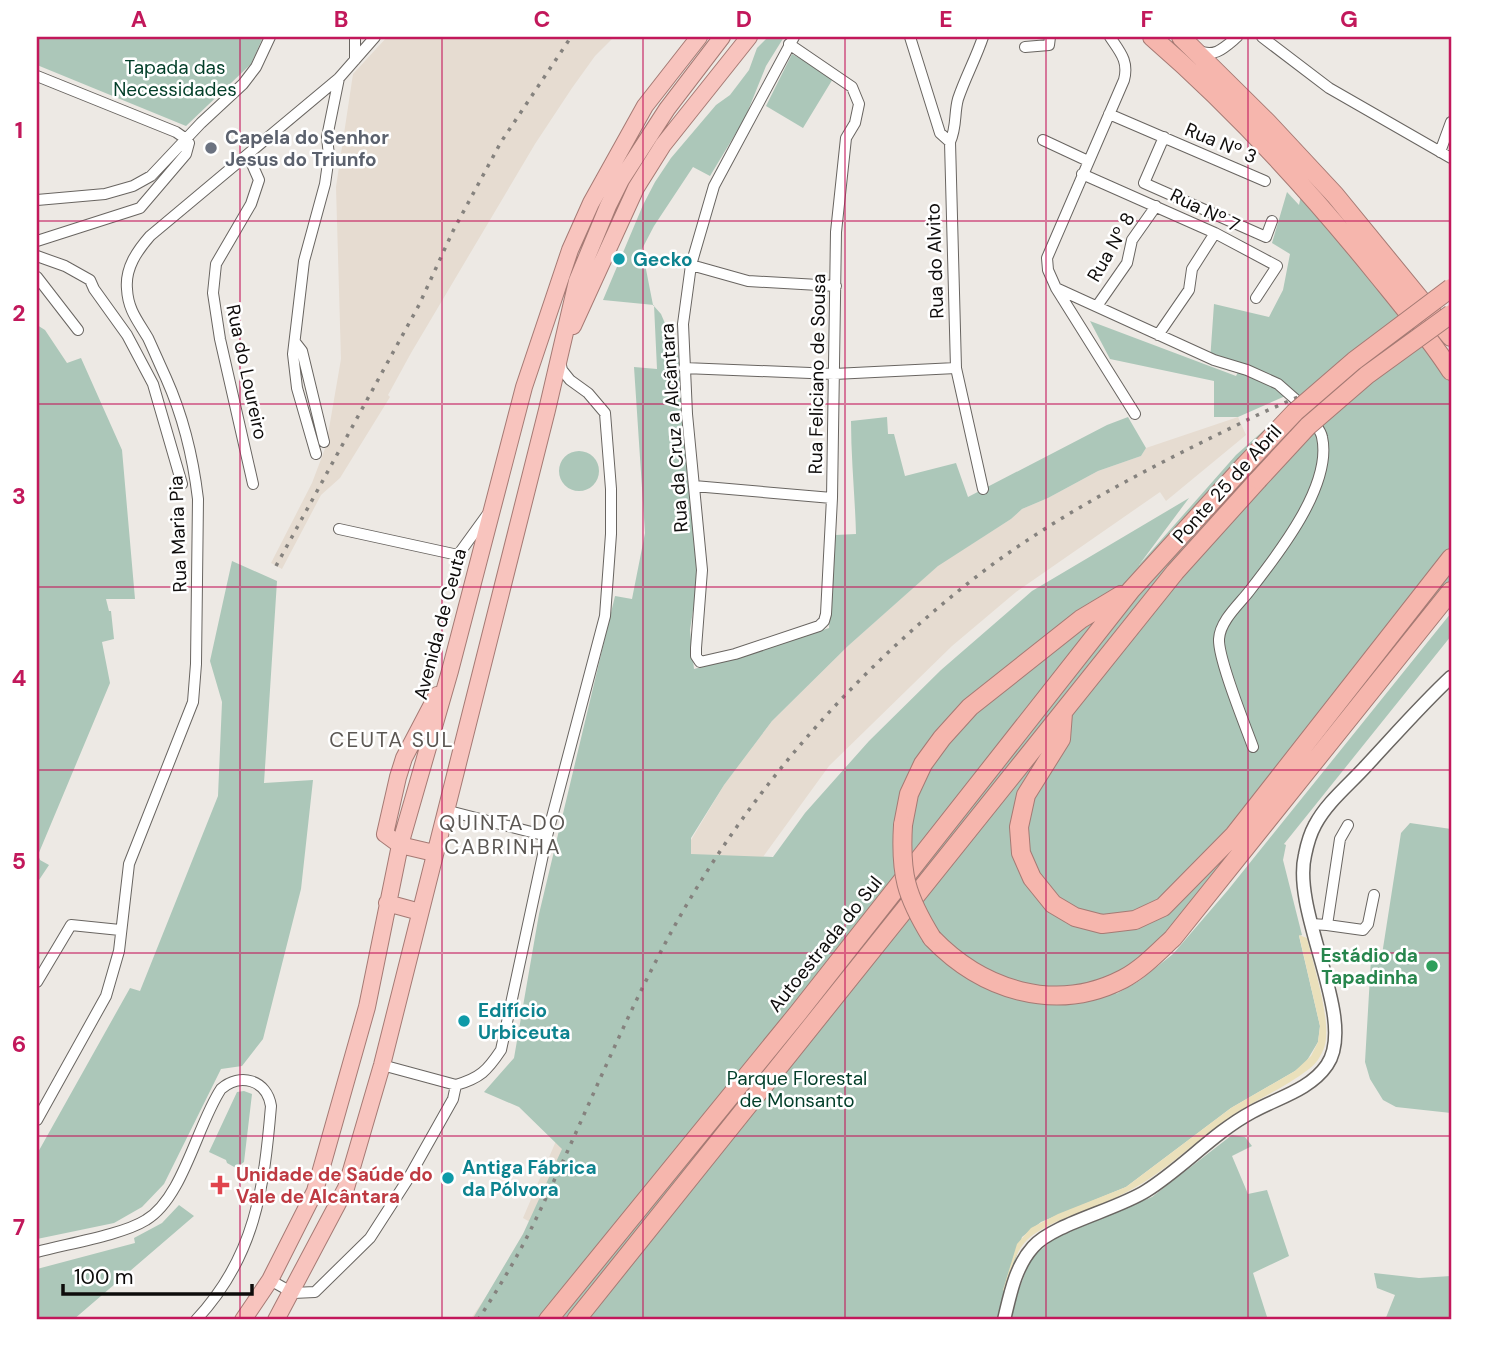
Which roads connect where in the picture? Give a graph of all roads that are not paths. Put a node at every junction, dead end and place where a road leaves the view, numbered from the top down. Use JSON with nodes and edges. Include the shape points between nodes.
{"nodes":[{"id":1,"x":270,"y":37,"type":"edge"},
{"id":2,"x":355,"y":37,"type":"edge"},
{"id":3,"x":375,"y":37,"type":"edge"},
{"id":4,"x":699,"y":37,"type":"edge"},
{"id":5,"x":722,"y":37,"type":"edge"},
{"id":6,"x":750,"y":37,"type":"edge"},
{"id":7,"x":910,"y":37,"type":"edge"},
{"id":8,"x":984,"y":37,"type":"edge"},
{"id":9,"x":1050,"y":37,"type":"edge"},
{"id":10,"x":1110,"y":37,"type":"edge"},
{"id":11,"x":1152,"y":37,"type":"edge"},
{"id":12,"x":1237,"y":37,"type":"edge"},
{"id":13,"x":1262,"y":37,"type":"edge"},
{"id":14,"x":792,"y":40,"type":"edge"},
{"id":15,"x":1186,"y":41,"type":"edge"},
{"id":16,"x":1025,"y":47,"type":"dead end"},
{"id":17,"x":355,"y":60,"type":"junction"},
{"id":18,"x":37,"y":76,"type":"edge"},
{"id":19,"x":339,"y":78,"type":"junction"},
{"id":20,"x":1109,"y":114,"type":"junction"},
{"id":21,"x":1451,"y":122,"type":"edge"},
{"id":22,"x":1164,"y":137,"type":"junction"},
{"id":23,"x":186,"y":139,"type":"junction"},
{"id":24,"x":1043,"y":140,"type":"dead end"},
{"id":25,"x":950,"y":142,"type":"junction"},
{"id":26,"x":1440,"y":152,"type":"junction"},
{"id":27,"x":248,"y":155,"type":"junction"},
{"id":28,"x":1451,"y":158,"type":"edge"},
{"id":29,"x":1088,"y":160,"type":"junction"},
{"id":30,"x":1082,"y":174,"type":"junction"},
{"id":31,"x":1265,"y":181,"type":"dead end"},
{"id":32,"x":37,"y":200,"type":"edge"},
{"id":33,"x":1156,"y":206,"type":"junction"},
{"id":34,"x":1272,"y":221,"type":"dead end"},
{"id":35,"x":1215,"y":233,"type":"junction"},
{"id":36,"x":37,"y":241,"type":"edge"},
{"id":37,"x":37,"y":257,"type":"edge"},
{"id":38,"x":691,"y":265,"type":"junction"},
{"id":39,"x":37,"y":277,"type":"edge"},
{"id":40,"x":836,"y":286,"type":"junction"},
{"id":41,"x":1451,"y":288,"type":"edge"},
{"id":42,"x":1056,"y":289,"type":"junction"},
{"id":43,"x":1256,"y":298,"type":"dead end"},
{"id":44,"x":1097,"y":306,"type":"junction"},
{"id":45,"x":1451,"y":314,"type":"edge"},
{"id":46,"x":78,"y":330,"type":"dead end"},
{"id":47,"x":1158,"y":335,"type":"junction"},
{"id":48,"x":1451,"y":337,"type":"edge"},
{"id":49,"x":295,"y":342,"type":"junction"},
{"id":50,"x":559,"y":357,"type":"junction"},
{"id":51,"x":684,"y":368,"type":"junction"},
{"id":52,"x":956,"y":368,"type":"junction"},
{"id":53,"x":1451,"y":371,"type":"edge"},
{"id":54,"x":834,"y":374,"type":"junction"},
{"id":55,"x":1135,"y":414,"type":"dead end"},
{"id":56,"x":324,"y":442,"type":"dead end"},
{"id":57,"x":316,"y":454,"type":"dead end"},
{"id":58,"x":182,"y":484,"type":"dead end"},
{"id":59,"x":253,"y":484,"type":"dead end"},
{"id":60,"x":694,"y":486,"type":"junction"},
{"id":61,"x":983,"y":489,"type":"dead end"},
{"id":62,"x":832,"y":498,"type":"junction"},
{"id":63,"x":492,"y":508,"type":"junction"},
{"id":64,"x":339,"y":529,"type":"dead end"},
{"id":65,"x":1451,"y":558,"type":"edge"},
{"id":66,"x":1130,"y":590,"type":"junction"},
{"id":67,"x":1451,"y":591,"type":"edge"},
{"id":68,"x":711,"y":661,"type":"joint"},
{"id":69,"x":1451,"y":665,"type":"edge"},
{"id":70,"x":1451,"y":677,"type":"edge"},
{"id":71,"x":1430,"y":697,"type":"junction"},
{"id":72,"x":1063,"y":713,"type":"junction"},
{"id":73,"x":1253,"y":747,"type":"dead end"},
{"id":74,"x":445,"y":810,"type":"junction"},
{"id":75,"x":1348,"y":825,"type":"dead end"},
{"id":76,"x":547,"y":836,"type":"junction"},
{"id":77,"x":400,"y":845,"type":"junction"},
{"id":78,"x":434,"y":853,"type":"junction"},
{"id":79,"x":1374,"y":895,"type":"dead end"},
{"id":80,"x":387,"y":903,"type":"junction"},
{"id":81,"x":421,"y":912,"type":"junction"},
{"id":82,"x":1311,"y":924,"type":"junction"},
{"id":83,"x":1327,"y":925,"type":"junction"},
{"id":84,"x":120,"y":930,"type":"junction"},
{"id":85,"x":37,"y":982,"type":"edge"},
{"id":86,"x":382,"y":1065,"type":"junction"},
{"id":87,"x":456,"y":1085,"type":"junction"},
{"id":88,"x":37,"y":1120,"type":"edge"},
{"id":89,"x":37,"y":1252,"type":"edge"},
{"id":90,"x":270,"y":1280,"type":"junction"},
{"id":91,"x":293,"y":1293,"type":"junction"},
{"id":92,"x":196,"y":1320,"type":"edge"},
{"id":93,"x":243,"y":1320,"type":"edge"},
{"id":94,"x":276,"y":1320,"type":"edge"},
{"id":95,"x":548,"y":1320,"type":"edge"},
{"id":96,"x":576,"y":1320,"type":"edge"},
{"id":97,"x":1004,"y":1320,"type":"edge"}],
"edges":[{"from":1,"to":23,"type":"street","via":[[251,75]]},
{"from":2,"to":17,"type":"street"},
{"from":3,"to":17,"type":"street","name":"Rua Maria Pia"},
{"from":4,"to":63,"type":"highway","name":"Avenida de Ceuta","via":[[646,106],[591,202],[524,387]]},
{"from":5,"to":50,"type":"highway","via":[[667,109],[612,198],[577,281]]},
{"from":6,"to":50,"type":"highway","via":[[663,145],[636,188]]},
{"from":7,"to":25,"type":"street","via":[[940,133]]},
{"from":8,"to":25,"type":"street","name":"Rua do Alvito","via":[[956,106]]},
{"from":9,"to":16,"type":"street","via":[[1049,45]]},
{"from":10,"to":20,"type":"street","via":[[1127,68]]},
{"from":11,"to":53,"type":"highway","via":[[1277,157],[1354,246]]},
{"from":12,"to":15,"type":"street","via":[[1211,54]]},
{"from":13,"to":26,"type":"street","via":[[1329,88]]},
{"from":14,"to":38,"type":"street","name":"Rua da Cruz a Alcântara","via":[[714,186]]},
{"from":14,"to":40,"type":"street","name":"Rua Feliciano de Sousa","via":[[852,87],[859,104],[846,138],[842,169]]},
{"from":15,"to":48,"type":"highway","via":[[1335,195]]},
{"from":17,"to":19,"type":"street","name":"Rua Maria Pia"},
{"from":18,"to":23,"type":"street"},
{"from":19,"to":27,"type":"street","name":"Rua Maria Pia"},
{"from":19,"to":49,"type":"street","via":[[327,137],[325,184],[304,261]]},
{"from":20,"to":22,"type":"street","name":"Rua Nº 3"},
{"from":20,"to":29,"type":"street"},
{"from":21,"to":26,"type":"street"},
{"from":22,"to":31,"type":"street","name":"Rua Nº 3"},
{"from":22,"to":34,"type":"street","via":[[1144,183],[1266,237]]},
{"from":23,"to":32,"type":"street","via":[[151,176],[133,186],[84,197]]},
{"from":23,"to":36,"type":"street","via":[[186,155],[140,208]]},
{"from":24,"to":29,"type":"street"},
{"from":25,"to":52,"type":"street","name":"Rua do Alvito"},
{"from":26,"to":28,"type":"street"},
{"from":27,"to":59,"type":"street","name":"Rua do Loureiro","via":[[259,180],[251,204],[216,264],[213,293]]},
{"from":27,"to":84,"type":"street","name":"Rua Maria Pia","via":[[150,236],[128,271],[132,315],[168,383],[186,435],[198,499],[196,664],[193,702],[129,864]]},
{"from":29,"to":30,"type":"street"},
{"from":30,"to":33,"type":"street","name":"Rua Nº 7"},
{"from":30,"to":42,"type":"street","via":[[1047,258]]},
{"from":33,"to":35,"type":"street","name":"Rua Nº 7"},
{"from":33,"to":44,"type":"street","name":"Rua Nº 8","via":[[1132,240],[1127,263]]},
{"from":35,"to":43,"type":"street","name":"Rua Nº 7","via":[[1277,266]]},
{"from":35,"to":47,"type":"street","via":[[1192,269],[1189,290]]},
{"from":37,"to":58,"type":"street","via":[[90,280],[127,335],[153,384]]},
{"from":38,"to":40,"type":"street","via":[[748,281]]},
{"from":38,"to":51,"type":"street","name":"Rua da Cruz a Alcântara","via":[[683,324]]},
{"from":39,"to":46,"type":"street"},
{"from":40,"to":54,"type":"street","name":"Rua Feliciano de Sousa"},
{"from":41,"to":66,"type":"highway","name":"Ponte 25 de Abril","bridge":true,"via":[[1295,412]]},
{"from":42,"to":44,"type":"street"},
{"from":42,"to":55,"type":"street"},
{"from":44,"to":47,"type":"street"},
{"from":45,"to":72,"type":"highway","name":"Ponte 25 de Abril","bridge":true,"via":[[1308,426],[1175,572]]},
{"from":47,"to":73,"type":"street","via":[[1278,384],[1306,409],[1322,437],[1322,470],[1307,508],[1273,561],[1225,621],[1219,639]]},
{"from":49,"to":56,"type":"street","via":[[302,351]]},
{"from":49,"to":57,"type":"street","via":[[298,388]]},
{"from":50,"to":74,"type":"highway"},
{"from":50,"to":76,"type":"street","via":[[570,380],[605,413],[611,534],[605,616]]},
{"from":51,"to":54,"type":"street"},
{"from":51,"to":60,"type":"street","name":"Rua da Cruz a Alcântara"},
{"from":52,"to":54,"type":"street"},
{"from":52,"to":61,"type":"street","name":"Rua do Alvito"},
{"from":54,"to":62,"type":"street","name":"Rua Feliciano de Sousa"},
{"from":60,"to":62,"type":"street"},
{"from":60,"to":68,"type":"street","name":"Rua da Cruz a Alcântara","via":[[702,570],[698,659]]},
{"from":62,"to":68,"type":"street","name":"Rua Feliciano de Sousa","via":[[824,621]]},
{"from":63,"to":64,"type":"street","via":[[458,555]]},
{"from":63,"to":77,"type":"highway","name":"Avenida de Ceuta","via":[[450,671],[397,777],[385,834]]},
{"from":65,"to":72,"type":"highway","via":[[1234,835],[1163,906],[1135,919],[1102,924],[1075,917],[1053,904],[1032,878],[1021,853],[1019,827],[1026,794],[1060,739]]},
{"from":66,"to":67,"type":"highway","bridge":true,"via":[[1081,619],[970,707],[923,764],[909,794],[901,858],[916,912],[952,959],[997,985],[1026,993],[1082,992],[1124,978],[1148,962],[1173,938]]},
{"from":66,"to":95,"type":"highway","name":"Autoestrada do Sul","via":[[1016,739]]},
{"from":69,"to":71,"type":"street"},
{"from":70,"to":71,"type":"street"},
{"from":71,"to":82,"type":"street","via":[[1320,817],[1310,836],[1302,882]]},
{"from":72,"to":96,"type":"highway"},
{"from":74,"to":76,"type":"street"},
{"from":74,"to":78,"type":"highway"},
{"from":75,"to":83,"type":"street","via":[[1340,839]]},
{"from":76,"to":87,"type":"street","via":[[501,1050],[475,1080]]},
{"from":77,"to":78,"type":"highway"},
{"from":77,"to":80,"type":"highway"},
{"from":78,"to":81,"type":"highway"},
{"from":79,"to":83,"type":"street","via":[[1363,930]]},
{"from":80,"to":81,"type":"highway"},
{"from":80,"to":90,"type":"highway","via":[[367,1007],[315,1191]]},
{"from":81,"to":86,"type":"highway"},
{"from":82,"to":83,"type":"street"},
{"from":82,"to":97,"type":"street","via":[[1337,1035],[1328,1064],[1307,1084],[1239,1120],[1146,1191],[1043,1238],[1020,1267]]},
{"from":84,"to":85,"type":"street","via":[[71,925]]},
{"from":84,"to":88,"type":"street","name":"Rua Maria Pia","via":[[106,996]]},
{"from":86,"to":87,"type":"street"},
{"from":86,"to":91,"type":"highway","via":[[346,1188]]},
{"from":87,"to":91,"type":"street","via":[[434,1133],[370,1238],[315,1292]]},
{"from":89,"to":92,"type":"street","via":[[137,1225],[155,1214],[169,1198],[217,1095],[232,1082],[251,1081],[263,1088],[271,1106],[257,1213],[238,1263]]},
{"from":90,"to":91,"type":"street"},
{"from":90,"to":93,"type":"highway"},
{"from":91,"to":94,"type":"highway"}]}
